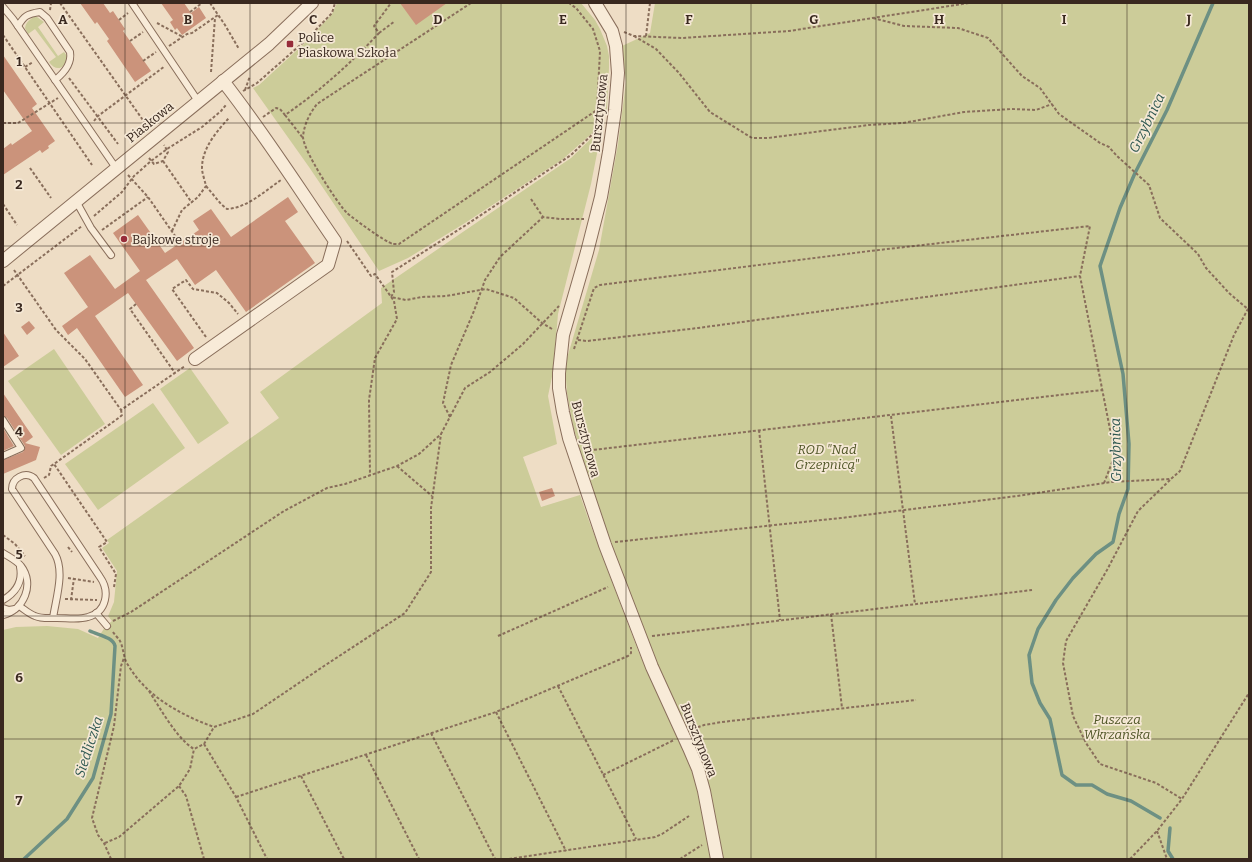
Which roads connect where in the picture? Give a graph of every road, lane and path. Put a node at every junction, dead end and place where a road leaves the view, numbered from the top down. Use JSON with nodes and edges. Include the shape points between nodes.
{"nodes":[{"id":1,"x":60,"y":3,"type":"edge"},
{"id":2,"x":202,"y":3,"type":"edge"},
{"id":3,"x":312,"y":3,"type":"edge"},
{"id":4,"x":335,"y":3,"type":"edge"},
{"id":5,"x":391,"y":3,"type":"edge"},
{"id":6,"x":471,"y":3,"type":"edge"},
{"id":7,"x":569,"y":3,"type":"edge"},
{"id":8,"x":595,"y":3,"type":"edge"},
{"id":9,"x":650,"y":3,"type":"edge"},
{"id":10,"x":969,"y":3,"type":"edge"},
{"id":11,"x":211,"y":4,"type":"edge"},
{"id":12,"x":134,"y":5,"type":"edge"},
{"id":13,"x":3,"y":7,"type":"edge"},
{"id":14,"x":190,"y":12,"type":"dead end"},
{"id":15,"x":140,"y":14,"type":"junction"},
{"id":16,"x":218,"y":15,"type":"junction"},
{"id":17,"x":215,"y":17,"type":"junction"},
{"id":18,"x":873,"y":18,"type":"junction"},
{"id":19,"x":119,"y":20,"type":"dead end"},
{"id":20,"x":396,"y":21,"type":"dead end"},
{"id":21,"x":18,"y":26,"type":"junction"},
{"id":22,"x":148,"y":28,"type":"junction"},
{"id":23,"x":622,"y":31,"type":"dead end"},
{"id":24,"x":379,"y":33,"type":"junction"},
{"id":25,"x":3,"y":35,"type":"edge"},
{"id":26,"x":634,"y":36,"type":"junction"},
{"id":27,"x":646,"y":36,"type":"junction"},
{"id":28,"x":183,"y":37,"type":"junction"},
{"id":29,"x":130,"y":40,"type":"dead end"},
{"id":30,"x":163,"y":49,"type":"junction"},
{"id":31,"x":239,"y":49,"type":"dead end"},
{"id":32,"x":144,"y":61,"type":"dead end"},
{"id":33,"x":171,"y":61,"type":"junction"},
{"id":34,"x":64,"y":72,"type":"junction"},
{"id":35,"x":211,"y":72,"type":"dead end"},
{"id":36,"x":55,"y":80,"type":"junction"},
{"id":37,"x":223,"y":81,"type":"junction"},
{"id":38,"x":64,"y":94,"type":"junction"},
{"id":39,"x":126,"y":95,"type":"junction"},
{"id":40,"x":235,"y":96,"type":"junction"},
{"id":41,"x":198,"y":101,"type":"junction"},
{"id":42,"x":50,"y":104,"type":"junction"},
{"id":43,"x":1052,"y":104,"type":"junction"},
{"id":44,"x":285,"y":115,"type":"junction"},
{"id":45,"x":98,"y":116,"type":"junction"},
{"id":46,"x":229,"y":118,"type":"dead end"},
{"id":47,"x":145,"y":122,"type":"dead end"},
{"id":48,"x":3,"y":123,"type":"edge"},
{"id":49,"x":254,"y":123,"type":"junction"},
{"id":50,"x":602,"y":126,"type":"dead end"},
{"id":51,"x":88,"y":127,"type":"junction"},
{"id":52,"x":303,"y":138,"type":"junction"},
{"id":53,"x":118,"y":144,"type":"dead end"},
{"id":54,"x":164,"y":146,"type":"dead end"},
{"id":55,"x":167,"y":149,"type":"junction"},
{"id":56,"x":149,"y":158,"type":"dead end"},
{"id":57,"x":151,"y":161,"type":"junction"},
{"id":58,"x":163,"y":161,"type":"junction"},
{"id":59,"x":92,"y":165,"type":"dead end"},
{"id":60,"x":30,"y":168,"type":"dead end"},
{"id":61,"x":116,"y":168,"type":"junction"},
{"id":62,"x":290,"y":174,"type":"junction"},
{"id":63,"x":128,"y":175,"type":"dead end"},
{"id":64,"x":132,"y":180,"type":"junction"},
{"id":65,"x":206,"y":186,"type":"junction"},
{"id":66,"x":51,"y":198,"type":"dead end"},
{"id":67,"x":148,"y":198,"type":"junction"},
{"id":68,"x":531,"y":199,"type":"dead end"},
{"id":69,"x":76,"y":201,"type":"junction"},
{"id":70,"x":192,"y":203,"type":"junction"},
{"id":71,"x":3,"y":204,"type":"edge"},
{"id":72,"x":543,"y":217,"type":"junction"},
{"id":73,"x":595,"y":219,"type":"junction"},
{"id":74,"x":87,"y":222,"type":"junction"},
{"id":75,"x":17,"y":225,"type":"dead end"},
{"id":76,"x":172,"y":231,"type":"junction"},
{"id":77,"x":96,"y":234,"type":"junction"},
{"id":78,"x":346,"y":240,"type":"dead end"},
{"id":79,"x":180,"y":243,"type":"dead end"},
{"id":80,"x":111,"y":255,"type":"dead end"},
{"id":81,"x":3,"y":261,"type":"edge"},
{"id":82,"x":14,"y":270,"type":"dead end"},
{"id":83,"x":18,"y":276,"type":"junction"},
{"id":84,"x":1080,"y":276,"type":"junction"},
{"id":85,"x":3,"y":286,"type":"edge"},
{"id":86,"x":481,"y":290,"type":"junction"},
{"id":87,"x":391,"y":297,"type":"junction"},
{"id":88,"x":136,"y":304,"type":"dead end"},
{"id":89,"x":560,"y":304,"type":"dead end"},
{"id":90,"x":1248,"y":308,"type":"edge"},
{"id":91,"x":245,"y":323,"type":"junction"},
{"id":92,"x":542,"y":323,"type":"junction"},
{"id":93,"x":568,"y":337,"type":"junction"},
{"id":94,"x":578,"y":340,"type":"junction"},
{"id":95,"x":212,"y":346,"type":"junction"},
{"id":96,"x":573,"y":352,"type":"dead end"},
{"id":97,"x":194,"y":359,"type":"joint"},
{"id":98,"x":175,"y":373,"type":"junction"},
{"id":99,"x":1103,"y":390,"type":"junction"},
{"id":100,"x":121,"y":410,"type":"junction"},
{"id":101,"x":891,"y":416,"type":"junction"},
{"id":102,"x":450,"y":417,"type":"junction"},
{"id":103,"x":3,"y":420,"type":"edge"},
{"id":104,"x":759,"y":430,"type":"junction"},
{"id":105,"x":441,"y":434,"type":"junction"},
{"id":106,"x":586,"y":450,"type":"junction"},
{"id":107,"x":580,"y":451,"type":"dead end"},
{"id":108,"x":3,"y":456,"type":"edge"},
{"id":109,"x":588,"y":457,"type":"dead end"},
{"id":110,"x":54,"y":464,"type":"junction"},
{"id":111,"x":397,"y":466,"type":"junction"},
{"id":112,"x":49,"y":475,"type":"dead end"},
{"id":113,"x":370,"y":475,"type":"junction"},
{"id":114,"x":1171,"y":479,"type":"junction"},
{"id":115,"x":1104,"y":483,"type":"junction"},
{"id":116,"x":432,"y":496,"type":"junction"},
{"id":117,"x":904,"y":510,"type":"junction"},
{"id":118,"x":769,"y":525,"type":"junction"},
{"id":119,"x":612,"y":538,"type":"dead end"},
{"id":120,"x":107,"y":542,"type":"dead end"},
{"id":121,"x":613,"y":542,"type":"junction"},
{"id":122,"x":68,"y":547,"type":"dead end"},
{"id":123,"x":615,"y":547,"type":"dead end"},
{"id":124,"x":3,"y":553,"type":"edge"},
{"id":125,"x":72,"y":553,"type":"dead end"},
{"id":126,"x":17,"y":562,"type":"junction"},
{"id":127,"x":59,"y":576,"type":"junction"},
{"id":128,"x":74,"y":578,"type":"junction"},
{"id":129,"x":97,"y":583,"type":"dead end"},
{"id":130,"x":608,"y":587,"type":"dead end"},
{"id":131,"x":1032,"y":590,"type":"dead end"},
{"id":132,"x":100,"y":596,"type":"dead end"},
{"id":133,"x":3,"y":600,"type":"edge"},
{"id":134,"x":62,"y":600,"type":"dead end"},
{"id":135,"x":71,"y":600,"type":"junction"},
{"id":136,"x":915,"y":604,"type":"junction"},
{"id":137,"x":19,"y":606,"type":"junction"},
{"id":138,"x":3,"y":608,"type":"edge"},
{"id":139,"x":96,"y":613,"type":"junction"},
{"id":140,"x":831,"y":614,"type":"junction"},
{"id":141,"x":3,"y":615,"type":"edge"},
{"id":142,"x":52,"y":618,"type":"junction"},
{"id":143,"x":780,"y":620,"type":"junction"},
{"id":144,"x":107,"y":626,"type":"junction"},
{"id":145,"x":498,"y":636,"type":"dead end"},
{"id":146,"x":648,"y":636,"type":"dead end"},
{"id":147,"x":631,"y":653,"type":"dead end"},
{"id":148,"x":124,"y":657,"type":"junction"},
{"id":149,"x":558,"y":686,"type":"junction"},
{"id":150,"x":147,"y":689,"type":"junction"},
{"id":151,"x":1249,"y":693,"type":"edge"},
{"id":152,"x":916,"y":700,"type":"dead end"},
{"id":153,"x":842,"y":708,"type":"junction"},
{"id":154,"x":496,"y":712,"type":"junction"},
{"id":155,"x":214,"y":728,"type":"junction"},
{"id":156,"x":690,"y":730,"type":"dead end"},
{"id":157,"x":431,"y":734,"type":"junction"},
{"id":158,"x":678,"y":738,"type":"dead end"},
{"id":159,"x":204,"y":744,"type":"junction"},
{"id":160,"x":194,"y":749,"type":"junction"},
{"id":161,"x":366,"y":755,"type":"junction"},
{"id":162,"x":603,"y":775,"type":"junction"},
{"id":163,"x":301,"y":776,"type":"junction"},
{"id":164,"x":179,"y":786,"type":"junction"},
{"id":165,"x":236,"y":797,"type":"junction"},
{"id":166,"x":1182,"y":799,"type":"junction"},
{"id":167,"x":689,"y":816,"type":"dead end"},
{"id":168,"x":1157,"y":831,"type":"junction"},
{"id":169,"x":714,"y":838,"type":"junction"},
{"id":170,"x":636,"y":839,"type":"junction"},
{"id":171,"x":104,"y":843,"type":"junction"},
{"id":172,"x":566,"y":851,"type":"junction"},
{"id":173,"x":111,"y":859,"type":"edge"},
{"id":174,"x":204,"y":859,"type":"edge"},
{"id":175,"x":267,"y":859,"type":"edge"},
{"id":176,"x":344,"y":859,"type":"edge"},
{"id":177,"x":419,"y":859,"type":"edge"},
{"id":178,"x":495,"y":859,"type":"edge"},
{"id":179,"x":509,"y":859,"type":"edge"},
{"id":180,"x":680,"y":859,"type":"edge"},
{"id":181,"x":718,"y":859,"type":"edge"},
{"id":182,"x":1130,"y":859,"type":"edge"},
{"id":183,"x":1167,"y":859,"type":"edge"}],
"edges":[{"from":1,"to":39,"type":"path"},
{"from":2,"to":14,"type":"path"},
{"from":3,"to":37,"type":"street","name":"Piaskowa","via":[[269,44]]},
{"from":4,"to":40,"type":"path","via":[[332,12],[306,40],[257,83]]},
{"from":5,"to":24,"type":"path","via":[[374,26]]},
{"from":6,"to":52,"type":"path","via":[[317,104],[308,115]]},
{"from":7,"to":52,"type":"path","via":[[593,29],[600,51],[597,110],[399,244],[393,244],[348,213],[334,197]]},
{"from":8,"to":73,"type":"street","name":"Bursztynowa","via":[[612,32],[618,73],[610,152]]},
{"from":9,"to":27,"type":"path"},
{"from":10,"to":18,"type":"path"},
{"from":11,"to":16,"type":"path"},
{"from":12,"to":15,"type":"lane"},
{"from":12,"to":19,"type":"path"},
{"from":13,"to":21,"type":"lane"},
{"from":15,"to":22,"type":"lane"},
{"from":15,"to":28,"type":"path"},
{"from":16,"to":17,"type":"path"},
{"from":16,"to":31,"type":"path"},
{"from":17,"to":28,"type":"path"},
{"from":17,"to":35,"type":"path"},
{"from":18,"to":27,"type":"path","via":[[789,31],[682,38]]},
{"from":18,"to":43,"type":"path","via":[[904,26],[958,28],[988,38],[1022,76],[1040,88]]},
{"from":20,"to":24,"type":"path"},
{"from":21,"to":34,"type":"lane","via":[[23,18],[31,13],[40,12],[47,18],[70,52],[71,58]]},
{"from":21,"to":36,"type":"lane"},
{"from":22,"to":29,"type":"path"},
{"from":22,"to":30,"type":"lane"},
{"from":23,"to":26,"type":"path"},
{"from":24,"to":44,"type":"path","via":[[324,87]]},
{"from":25,"to":42,"type":"path"},
{"from":26,"to":27,"type":"path"},
{"from":26,"to":43,"type":"path","via":[[656,49],[710,112],[752,138],[903,123],[964,112],[1036,110]]},
{"from":28,"to":30,"type":"path"},
{"from":30,"to":32,"type":"path"},
{"from":30,"to":33,"type":"lane"},
{"from":33,"to":39,"type":"path"},
{"from":33,"to":41,"type":"lane"},
{"from":34,"to":36,"type":"lane"},
{"from":34,"to":45,"type":"path"},
{"from":36,"to":38,"type":"lane"},
{"from":37,"to":40,"type":"street"},
{"from":37,"to":41,"type":"street","name":"Piaskowa"},
{"from":38,"to":42,"type":"path"},
{"from":38,"to":51,"type":"lane"},
{"from":39,"to":45,"type":"path"},
{"from":39,"to":47,"type":"path"},
{"from":40,"to":49,"type":"street"},
{"from":40,"to":55,"type":"path","via":[[221,112],[202,127]]},
{"from":41,"to":61,"type":"street","name":"Piaskowa"},
{"from":42,"to":48,"type":"path","via":[[18,124]]},
{"from":42,"to":59,"type":"path"},
{"from":43,"to":90,"type":"path","via":[[1059,114],[1109,147],[1149,185],[1160,218],[1198,254],[1206,268],[1229,293]]},
{"from":44,"to":49,"type":"path","via":[[276,108]]},
{"from":44,"to":52,"type":"path"},
{"from":45,"to":51,"type":"path"},
{"from":45,"to":53,"type":"path"},
{"from":46,"to":65,"type":"path","via":[[205,152],[202,168]]},
{"from":49,"to":62,"type":"street"},
{"from":50,"to":87,"type":"path","via":[[571,155],[392,272],[394,292]]},
{"from":51,"to":61,"type":"lane"},
{"from":54,"to":55,"type":"path"},
{"from":55,"to":57,"type":"path"},
{"from":55,"to":58,"type":"path"},
{"from":56,"to":57,"type":"path"},
{"from":57,"to":58,"type":"path","via":[[154,164]]},
{"from":57,"to":64,"type":"path"},
{"from":58,"to":70,"type":"path"},
{"from":60,"to":66,"type":"path"},
{"from":61,"to":69,"type":"street","name":"Piaskowa"},
{"from":62,"to":65,"type":"path","via":[[249,202],[233,209],[227,209]]},
{"from":62,"to":91,"type":"street","via":[[335,241],[328,265]]},
{"from":63,"to":64,"type":"path"},
{"from":64,"to":67,"type":"path"},
{"from":64,"to":74,"type":"path"},
{"from":65,"to":70,"type":"path"},
{"from":67,"to":76,"type":"path"},
{"from":67,"to":77,"type":"path"},
{"from":68,"to":72,"type":"path"},
{"from":69,"to":74,"type":"lane"},
{"from":69,"to":81,"type":"street","name":"Piaskowa"},
{"from":70,"to":76,"type":"path","via":[[182,210]]},
{"from":71,"to":75,"type":"path"},
{"from":72,"to":73,"type":"path"},
{"from":72,"to":86,"type":"path","via":[[500,257]]},
{"from":73,"to":93,"type":"street","name":"Bursztynowa"},
{"from":74,"to":77,"type":"lane"},
{"from":74,"to":83,"type":"path"},
{"from":76,"to":79,"type":"path"},
{"from":77,"to":80,"type":"lane"},
{"from":78,"to":87,"type":"path","via":[[371,276],[375,274]]},
{"from":82,"to":83,"type":"path"},
{"from":83,"to":85,"type":"path"},
{"from":83,"to":100,"type":"path","via":[[56,330],[85,359]]},
{"from":84,"to":94,"type":"path","via":[[698,328]]},
{"from":84,"to":94,"type":"path","via":[[1090,226],[632,280],[594,288]]},
{"from":84,"to":99,"type":"path"},
{"from":86,"to":87,"type":"path","via":[[406,300]]},
{"from":86,"to":92,"type":"path","via":[[486,289],[514,298]]},
{"from":86,"to":102,"type":"path","via":[[451,364],[443,403]]},
{"from":87,"to":113,"type":"path","via":[[397,319],[375,358],[369,400]]},
{"from":88,"to":98,"type":"path","via":[[130,309]]},
{"from":89,"to":92,"type":"path"},
{"from":90,"to":114,"type":"path","via":[[1234,335],[1180,471]]},
{"from":91,"to":95,"type":"street"},
{"from":91,"to":95,"type":"path","via":[[217,293],[194,289],[186,280],[172,289]]},
{"from":92,"to":93,"type":"path"},
{"from":92,"to":102,"type":"path","via":[[523,344],[496,367],[465,388]]},
{"from":93,"to":94,"type":"path"},
{"from":93,"to":169,"type":"street","name":"Bursztynowa","via":[[559,373],[569,438],[604,545],[641,641],[698,769]]},
{"from":94,"to":96,"type":"path"},
{"from":95,"to":97,"type":"street"},
{"from":97,"to":98,"type":"path"},
{"from":98,"to":100,"type":"path"},
{"from":99,"to":101,"type":"path"},
{"from":99,"to":115,"type":"path","via":[[1115,455]]},
{"from":100,"to":110,"type":"path","via":[[120,417]]},
{"from":101,"to":104,"type":"path"},
{"from":101,"to":117,"type":"path"},
{"from":102,"to":105,"type":"path"},
{"from":103,"to":108,"type":"lane","via":[[21,448]]},
{"from":104,"to":106,"type":"path"},
{"from":104,"to":118,"type":"path"},
{"from":105,"to":111,"type":"path","via":[[419,454]]},
{"from":105,"to":116,"type":"path"},
{"from":106,"to":107,"type":"path"},
{"from":106,"to":109,"type":"path"},
{"from":110,"to":112,"type":"path"},
{"from":110,"to":120,"type":"path"},
{"from":111,"to":113,"type":"path"},
{"from":111,"to":116,"type":"path"},
{"from":113,"to":144,"type":"path","via":[[327,488],[284,511]]},
{"from":114,"to":115,"type":"path"},
{"from":114,"to":166,"type":"path","via":[[1138,512],[1066,641],[1063,663],[1073,716],[1100,764],[1156,784]]},
{"from":115,"to":117,"type":"path"},
{"from":116,"to":155,"type":"path","via":[[431,572],[405,613],[253,714]]},
{"from":117,"to":118,"type":"path"},
{"from":117,"to":136,"type":"path"},
{"from":118,"to":121,"type":"path"},
{"from":118,"to":143,"type":"path"},
{"from":119,"to":121,"type":"path"},
{"from":121,"to":123,"type":"path"},
{"from":122,"to":125,"type":"path"},
{"from":124,"to":126,"type":"lane"},
{"from":126,"to":133,"type":"lane","via":[[20,581],[13,593]]},
{"from":126,"to":137,"type":"lane","via":[[24,571],[27,582],[26,594]]},
{"from":127,"to":128,"type":"path"},
{"from":127,"to":139,"type":"lane","via":[[55,555],[13,490],[15,480],[24,475],[34,478],[104,583],[105,601]]},
{"from":127,"to":142,"type":"lane"},
{"from":128,"to":129,"type":"path"},
{"from":128,"to":135,"type":"path"},
{"from":130,"to":145,"type":"path"},
{"from":131,"to":136,"type":"path"},
{"from":132,"to":135,"type":"path","via":[[97,602]]},
{"from":134,"to":135,"type":"path"},
{"from":136,"to":140,"type":"path"},
{"from":137,"to":138,"type":"lane","via":[[10,610]]},
{"from":137,"to":141,"type":"lane"},
{"from":137,"to":142,"type":"lane","via":[[35,617]]},
{"from":139,"to":142,"type":"lane","via":[[84,618]]},
{"from":139,"to":144,"type":"lane"},
{"from":140,"to":143,"type":"path"},
{"from":140,"to":153,"type":"path"},
{"from":143,"to":146,"type":"path"},
{"from":144,"to":148,"type":"path","via":[[120,641]]},
{"from":147,"to":149,"type":"path"},
{"from":148,"to":150,"type":"path","via":[[133,673]]},
{"from":148,"to":171,"type":"path","via":[[114,726],[92,818]]},
{"from":149,"to":154,"type":"path"},
{"from":149,"to":162,"type":"path"},
{"from":150,"to":155,"type":"path","via":[[165,704]]},
{"from":150,"to":160,"type":"path","via":[[188,746]]},
{"from":151,"to":166,"type":"path"},
{"from":152,"to":153,"type":"path"},
{"from":153,"to":156,"type":"path","via":[[722,722]]},
{"from":154,"to":157,"type":"path"},
{"from":154,"to":172,"type":"path"},
{"from":155,"to":159,"type":"path"},
{"from":157,"to":161,"type":"path"},
{"from":157,"to":178,"type":"path"},
{"from":158,"to":162,"type":"path"},
{"from":159,"to":160,"type":"path"},
{"from":159,"to":165,"type":"path"},
{"from":160,"to":164,"type":"path","via":[[190,768]]},
{"from":161,"to":163,"type":"path"},
{"from":161,"to":177,"type":"path"},
{"from":162,"to":170,"type":"path"},
{"from":163,"to":165,"type":"path"},
{"from":163,"to":176,"type":"path"},
{"from":164,"to":171,"type":"path","via":[[119,837]]},
{"from":164,"to":174,"type":"path","via":[[186,796]]},
{"from":165,"to":175,"type":"path"},
{"from":166,"to":168,"type":"path"},
{"from":167,"to":170,"type":"path","via":[[655,837]]},
{"from":168,"to":182,"type":"path"},
{"from":168,"to":183,"type":"path"},
{"from":169,"to":180,"type":"path"},
{"from":169,"to":181,"type":"street","name":"Bursztynowa"},
{"from":170,"to":172,"type":"path"},
{"from":171,"to":173,"type":"path"},
{"from":172,"to":179,"type":"path"}]}
